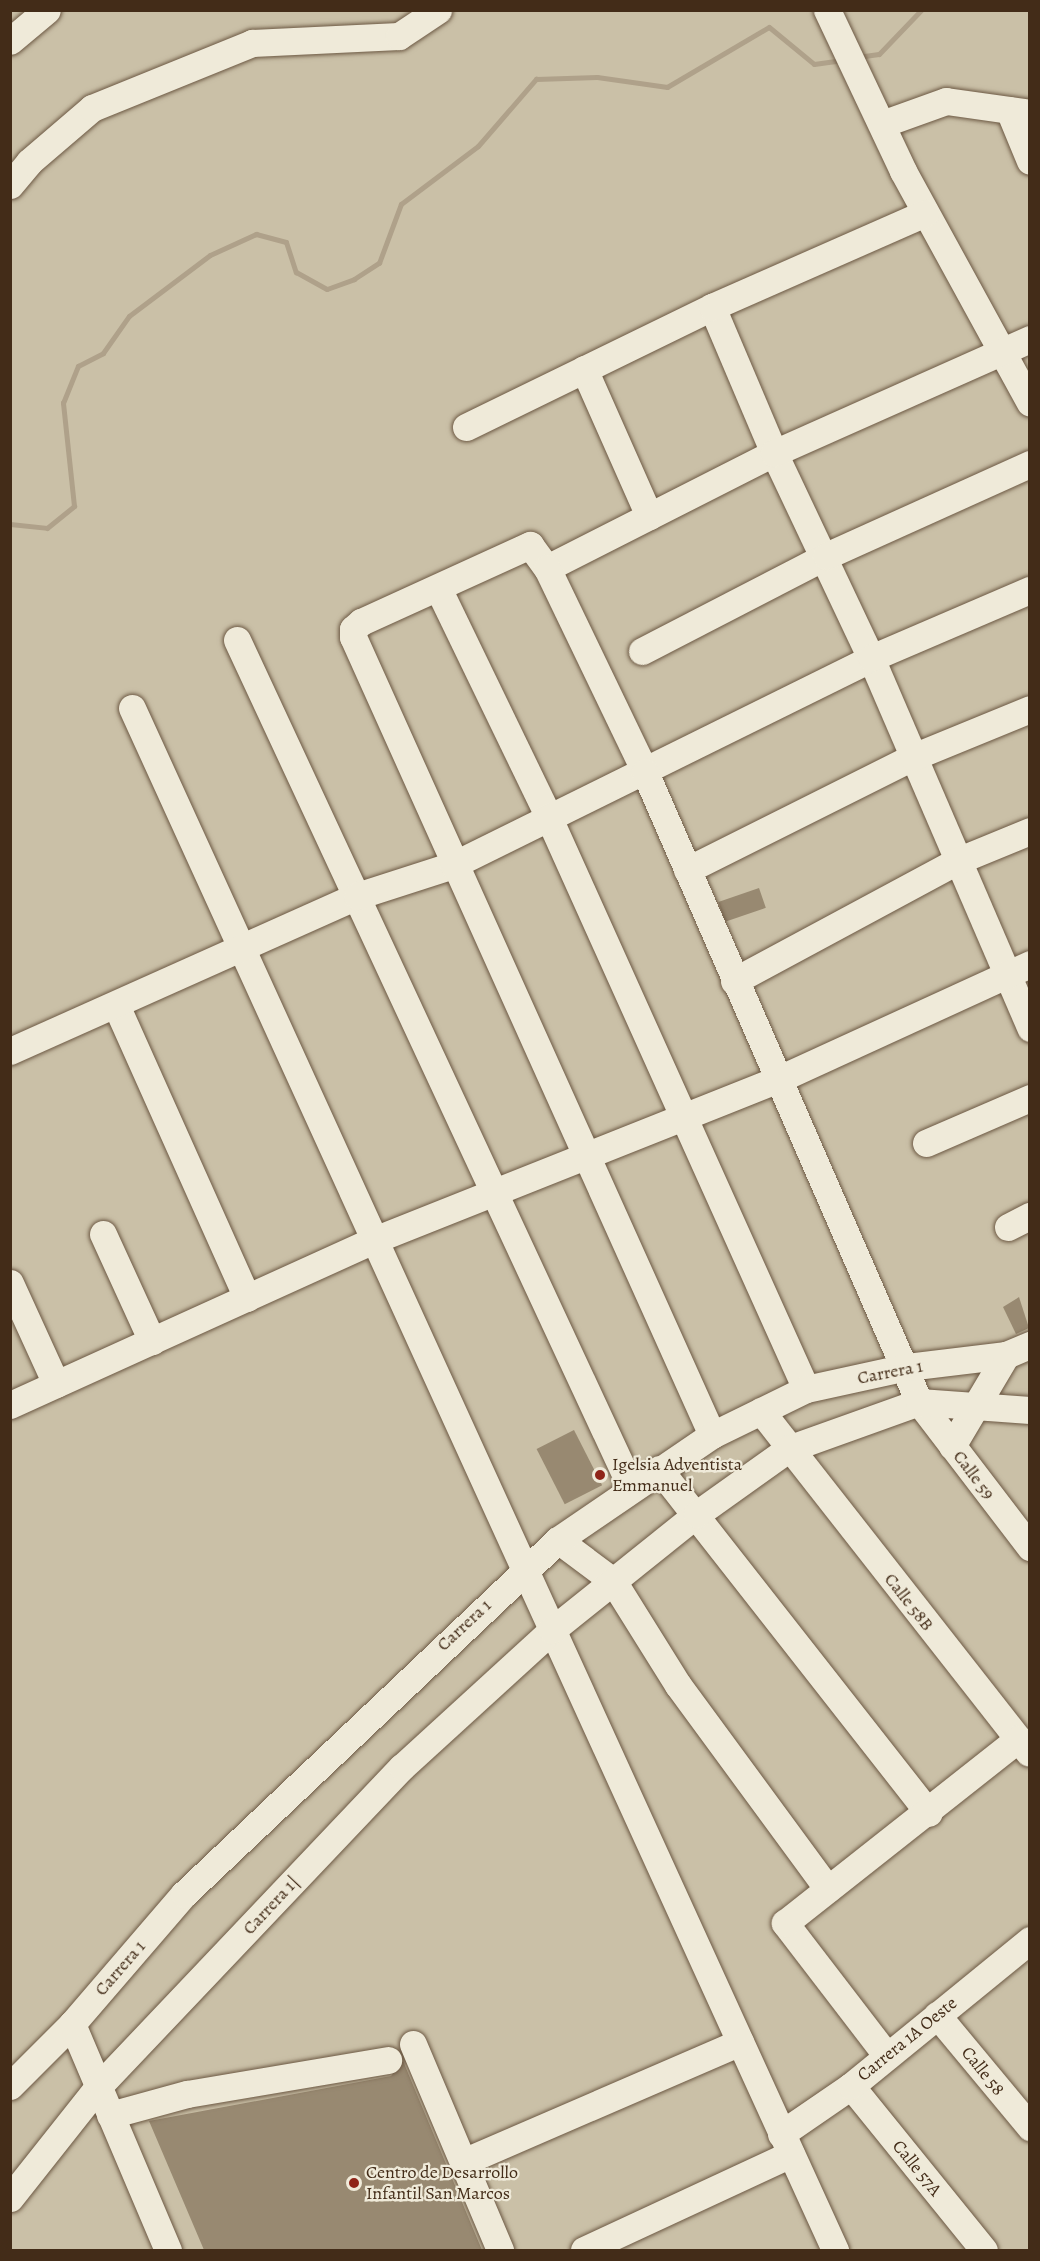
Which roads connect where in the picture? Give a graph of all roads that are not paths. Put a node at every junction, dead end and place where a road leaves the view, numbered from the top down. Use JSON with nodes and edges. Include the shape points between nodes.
{"nodes":[{"id":1,"x":47,"y":10,"type":"edge"},
{"id":2,"x":438,"y":10,"type":"edge"},
{"id":3,"x":832,"y":18,"type":"edge"},
{"id":4,"x":10,"y":41,"type":"edge"},
{"id":5,"x":1019,"y":112,"type":"edge"},
{"id":6,"x":882,"y":124,"type":"junction"},
{"id":7,"x":1029,"y":161,"type":"edge"},
{"id":8,"x":10,"y":185,"type":"edge"},
{"id":9,"x":925,"y":213,"type":"junction"},
{"id":10,"x":712,"y":307,"type":"junction"},
{"id":11,"x":1029,"y":339,"type":"edge"},
{"id":12,"x":1003,"y":352,"type":"junction"},
{"id":13,"x":584,"y":369,"type":"junction"},
{"id":14,"x":1029,"y":403,"type":"edge"},
{"id":15,"x":466,"y":427,"type":"dead end"},
{"id":16,"x":774,"y":453,"type":"junction"},
{"id":17,"x":1029,"y":464,"type":"edge"},
{"id":18,"x":649,"y":516,"type":"junction"},
{"id":19,"x":826,"y":556,"type":"junction"},
{"id":20,"x":547,"y":568,"type":"junction"},
{"id":21,"x":438,"y":588,"type":"junction"},
{"id":22,"x":1029,"y":590,"type":"edge"},
{"id":23,"x":237,"y":640,"type":"dead end"},
{"id":24,"x":642,"y":651,"type":"dead end"},
{"id":25,"x":872,"y":658,"type":"junction"},
{"id":26,"x":132,"y":708,"type":"dead end"},
{"id":27,"x":1029,"y":709,"type":"edge"},
{"id":28,"x":913,"y":757,"type":"junction"},
{"id":29,"x":645,"y":772,"type":"junction"},
{"id":30,"x":549,"y":818,"type":"junction"},
{"id":31,"x":1029,"y":831,"type":"edge"},
{"id":32,"x":957,"y":861,"type":"junction"},
{"id":33,"x":453,"y":865,"type":"junction"},
{"id":34,"x":687,"y":870,"type":"junction"},
{"id":35,"x":357,"y":896,"type":"junction"},
{"id":36,"x":241,"y":950,"type":"junction"},
{"id":37,"x":1029,"y":964,"type":"edge"},
{"id":38,"x":1005,"y":975,"type":"junction"},
{"id":39,"x":734,"y":981,"type":"junction"},
{"id":40,"x":116,"y":1005,"type":"junction"},
{"id":41,"x":1029,"y":1028,"type":"edge"},
{"id":42,"x":14,"y":1042,"type":"edge"},
{"id":43,"x":779,"y":1079,"type":"junction"},
{"id":44,"x":1029,"y":1098,"type":"edge"},
{"id":45,"x":682,"y":1118,"type":"junction"},
{"id":46,"x":926,"y":1143,"type":"dead end"},
{"id":47,"x":583,"y":1157,"type":"junction"},
{"id":48,"x":494,"y":1192,"type":"junction"},
{"id":49,"x":103,"y":1234,"type":"dead end"},
{"id":50,"x":374,"y":1240,"type":"junction"},
{"id":51,"x":10,"y":1283,"type":"edge"},
{"id":52,"x":247,"y":1298,"type":"junction"},
{"id":53,"x":152,"y":1341,"type":"junction"},
{"id":54,"x":1018,"y":1350,"type":"edge"},
{"id":55,"x":907,"y":1367,"type":"junction"},
{"id":56,"x":56,"y":1384,"type":"junction"},
{"id":57,"x":806,"y":1389,"type":"junction"},
{"id":58,"x":919,"y":1402,"type":"junction"},
{"id":59,"x":10,"y":1405,"type":"edge"},
{"id":60,"x":974,"y":1407,"type":"junction"},
{"id":61,"x":1029,"y":1410,"type":"edge"},
{"id":62,"x":761,"y":1411,"type":"junction"},
{"id":63,"x":712,"y":1435,"type":"junction"},
{"id":64,"x":952,"y":1446,"type":"junction"},
{"id":65,"x":788,"y":1449,"type":"junction"},
{"id":66,"x":659,"y":1469,"type":"junction"},
{"id":67,"x":631,"y":1487,"type":"junction"},
{"id":68,"x":697,"y":1514,"type":"junction"},
{"id":69,"x":558,"y":1539,"type":"junction"},
{"id":70,"x":1029,"y":1547,"type":"edge"},
{"id":71,"x":524,"y":1569,"type":"junction"},
{"id":72,"x":613,"y":1581,"type":"junction"},
{"id":73,"x":552,"y":1630,"type":"junction"},
{"id":74,"x":1024,"y":1746,"type":"edge"},
{"id":75,"x":929,"y":1813,"type":"junction"},
{"id":76,"x":828,"y":1889,"type":"junction"},
{"id":77,"x":1029,"y":1940,"type":"edge"},
{"id":78,"x":937,"y":2015,"type":"junction"},
{"id":79,"x":72,"y":2024,"type":"junction"},
{"id":80,"x":740,"y":2042,"type":"junction"},
{"id":81,"x":413,"y":2044,"type":"dead end"},
{"id":82,"x":887,"y":2056,"type":"junction"},
{"id":83,"x":388,"y":2060,"type":"dead end"},
{"id":84,"x":10,"y":2086,"type":"edge"},
{"id":85,"x":851,"y":2086,"type":"junction"},
{"id":86,"x":98,"y":2087,"type":"junction"},
{"id":87,"x":110,"y":2115,"type":"junction"},
{"id":88,"x":1029,"y":2127,"type":"edge"},
{"id":89,"x":786,"y":2144,"type":"junction"},
{"id":90,"x":463,"y":2162,"type":"junction"},
{"id":91,"x":10,"y":2199,"type":"edge"},
{"id":92,"x":168,"y":2250,"type":"edge"},
{"id":93,"x":500,"y":2250,"type":"edge"},
{"id":94,"x":584,"y":2250,"type":"edge"},
{"id":95,"x":835,"y":2250,"type":"edge"},
{"id":96,"x":984,"y":2250,"type":"edge"}],
"edges":[{"from":1,"to":4,"type":"street"},
{"from":2,"to":8,"type":"street","via":[[399,36],[252,43],[92,108],[29,162]]},
{"from":3,"to":6,"type":"street"},
{"from":5,"to":6,"type":"street","via":[[946,101]]},
{"from":5,"to":7,"type":"street"},
{"from":6,"to":9,"type":"street"},
{"from":9,"to":10,"type":"street"},
{"from":9,"to":12,"type":"street"},
{"from":10,"to":13,"type":"street"},
{"from":10,"to":16,"type":"street"},
{"from":11,"to":12,"type":"street"},
{"from":12,"to":14,"type":"street"},
{"from":12,"to":16,"type":"street"},
{"from":13,"to":15,"type":"street"},
{"from":13,"to":18,"type":"street"},
{"from":16,"to":18,"type":"street"},
{"from":16,"to":19,"type":"street"},
{"from":17,"to":19,"type":"street"},
{"from":18,"to":20,"type":"street"},
{"from":19,"to":24,"type":"street"},
{"from":19,"to":25,"type":"street"},
{"from":20,"to":21,"type":"street","name":"Calle 59","via":[[530,545]]},
{"from":20,"to":29,"type":"street","name":"Calle 59"},
{"from":21,"to":30,"type":"street"},
{"from":21,"to":33,"type":"street","via":[[361,622],[353,629],[353,638]]},
{"from":22,"to":25,"type":"street"},
{"from":23,"to":35,"type":"street"},
{"from":25,"to":28,"type":"street"},
{"from":25,"to":29,"type":"street"},
{"from":26,"to":36,"type":"street"},
{"from":27,"to":28,"type":"street"},
{"from":28,"to":32,"type":"street"},
{"from":28,"to":34,"type":"street"},
{"from":29,"to":30,"type":"street"},
{"from":29,"to":34,"type":"street","name":"Calle 59"},
{"from":30,"to":33,"type":"street"},
{"from":30,"to":45,"type":"street"},
{"from":31,"to":32,"type":"street"},
{"from":32,"to":38,"type":"street"},
{"from":32,"to":39,"type":"street"},
{"from":33,"to":35,"type":"street"},
{"from":33,"to":47,"type":"street"},
{"from":34,"to":39,"type":"street","name":"Calle 59"},
{"from":35,"to":36,"type":"street"},
{"from":35,"to":48,"type":"street"},
{"from":36,"to":40,"type":"street"},
{"from":36,"to":50,"type":"street"},
{"from":37,"to":38,"type":"street"},
{"from":38,"to":41,"type":"street"},
{"from":38,"to":43,"type":"street"},
{"from":39,"to":43,"type":"street","name":"Calle 59"},
{"from":40,"to":42,"type":"street"},
{"from":40,"to":52,"type":"street"},
{"from":43,"to":45,"type":"street"},
{"from":43,"to":55,"type":"street","name":"Calle 59"},
{"from":44,"to":46,"type":"street"},
{"from":45,"to":47,"type":"street"},
{"from":45,"to":57,"type":"street"},
{"from":47,"to":48,"type":"street"},
{"from":47,"to":63,"type":"street"},
{"from":48,"to":50,"type":"street"},
{"from":48,"to":67,"type":"street"},
{"from":49,"to":53,"type":"street"},
{"from":50,"to":52,"type":"street"},
{"from":50,"to":71,"type":"street"},
{"from":51,"to":56,"type":"street"},
{"from":52,"to":53,"type":"street"},
{"from":53,"to":56,"type":"street"},
{"from":54,"to":55,"type":"street","name":"Carrera 1"},
{"from":54,"to":60,"type":"street"},
{"from":55,"to":57,"type":"street","name":"Carrera 1"},
{"from":55,"to":58,"type":"street","name":"Calle 59"},
{"from":56,"to":59,"type":"street"},
{"from":57,"to":62,"type":"street","name":"Carrera 1"},
{"from":58,"to":60,"type":"street"},
{"from":58,"to":64,"type":"street","name":"Calle 59"},
{"from":58,"to":65,"type":"street","name":"Carrera 1|"},
{"from":60,"to":61,"type":"street"},
{"from":60,"to":64,"type":"street"},
{"from":62,"to":63,"type":"street","name":"Carrera 1"},
{"from":62,"to":65,"type":"street","name":"Calle 58B"},
{"from":63,"to":66,"type":"street","name":"Carrera 1"},
{"from":64,"to":70,"type":"street","name":"Calle 59"},
{"from":65,"to":68,"type":"street","name":"Carrera 1|"},
{"from":65,"to":74,"type":"street","name":"Calle 58B"},
{"from":66,"to":67,"type":"street","name":"Carrera 1"},
{"from":66,"to":68,"type":"street"},
{"from":67,"to":69,"type":"street","name":"Carrera 1"},
{"from":68,"to":72,"type":"street","name":"Carrera 1|"},
{"from":68,"to":75,"type":"street"},
{"from":69,"to":71,"type":"street","name":"Carrera 1"},
{"from":69,"to":72,"type":"street"},
{"from":71,"to":73,"type":"street"},
{"from":71,"to":79,"type":"street","name":"Carrera 1","via":[[184,1894]]},
{"from":72,"to":73,"type":"street","name":"Carrera 1|"},
{"from":72,"to":76,"type":"street","via":[[678,1685]]},
{"from":73,"to":80,"type":"street"},
{"from":73,"to":86,"type":"street","name":"Carrera 1|","via":[[402,1767]]},
{"from":74,"to":75,"type":"street"},
{"from":75,"to":76,"type":"street"},
{"from":76,"to":82,"type":"street","via":[[785,1923]]},
{"from":77,"to":78,"type":"street","name":"Carrera 1A Oeste"},
{"from":78,"to":82,"type":"street","name":"Carrera 1A Oeste"},
{"from":78,"to":88,"type":"street","name":"Calle 58"},
{"from":79,"to":84,"type":"street","name":"Carrera 1"},
{"from":79,"to":86,"type":"street"},
{"from":80,"to":89,"type":"street"},
{"from":80,"to":90,"type":"street"},
{"from":81,"to":90,"type":"street"},
{"from":82,"to":85,"type":"street","name":"Carrera 1A Oeste"},
{"from":83,"to":87,"type":"street","via":[[187,2094]]},
{"from":85,"to":89,"type":"street","name":"Carrera 1A Oeste"},
{"from":85,"to":96,"type":"street","name":"Calle 57A"},
{"from":86,"to":87,"type":"street"},
{"from":86,"to":91,"type":"street","name":"Carrera 1|"},
{"from":87,"to":92,"type":"street"},
{"from":89,"to":94,"type":"street","name":"Carrera 1A Oeste"},
{"from":89,"to":95,"type":"street"},
{"from":90,"to":93,"type":"street"}]}
